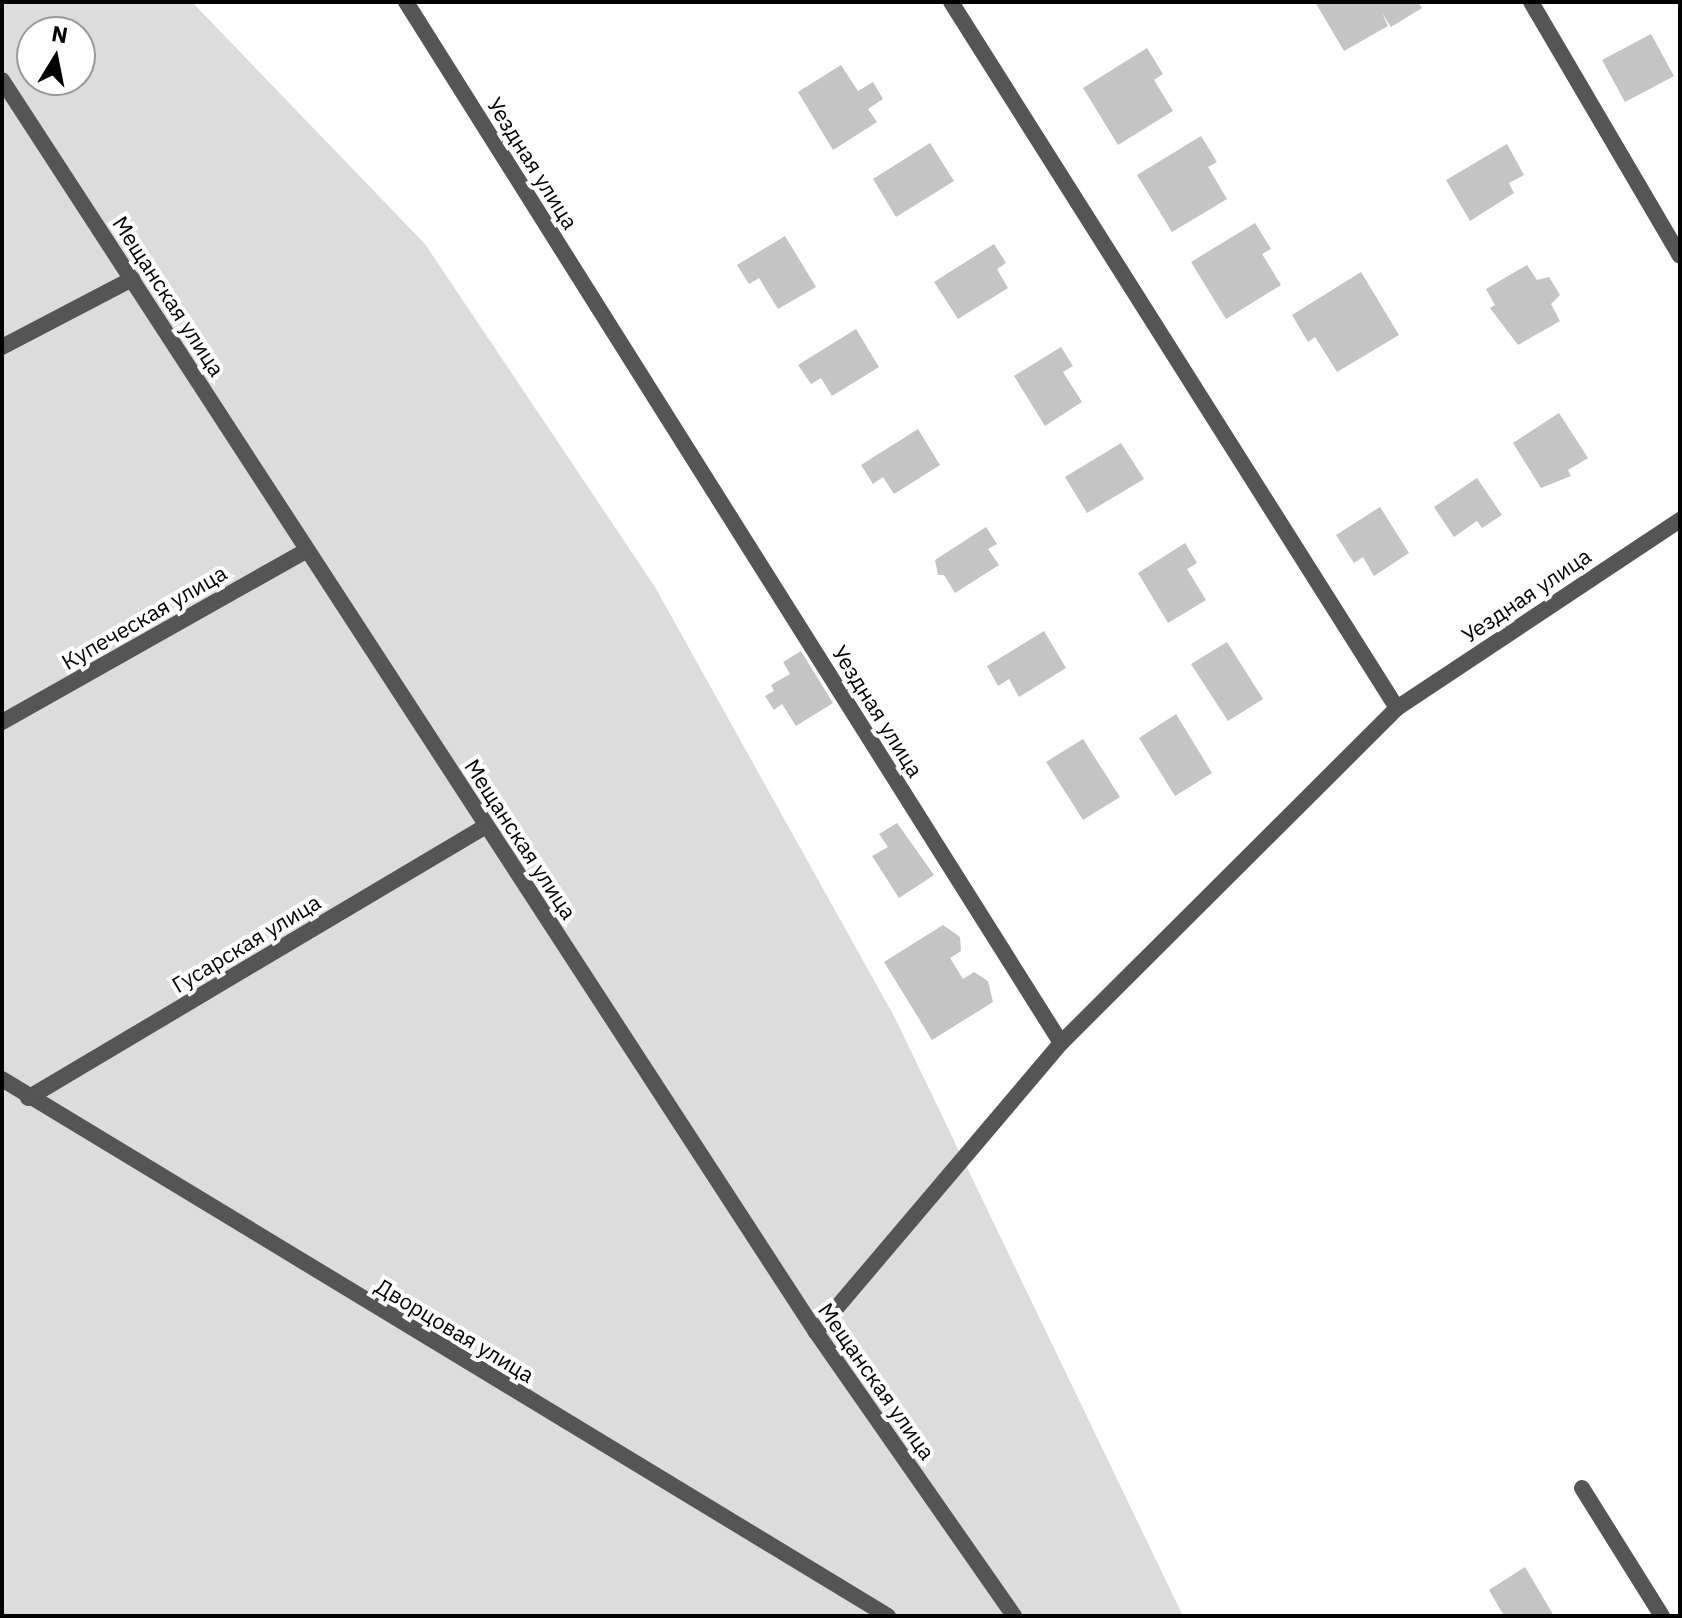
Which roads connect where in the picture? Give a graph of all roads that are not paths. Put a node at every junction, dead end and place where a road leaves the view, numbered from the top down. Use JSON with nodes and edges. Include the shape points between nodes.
{"nodes":[{"id":1,"x":406,"y":2,"type":"edge"},
{"id":2,"x":951,"y":2,"type":"edge"},
{"id":3,"x":1531,"y":2,"type":"edge"},
{"id":4,"x":2,"y":80,"type":"edge"},
{"id":5,"x":1680,"y":256,"type":"edge"},
{"id":6,"x":132,"y":279,"type":"junction"},
{"id":7,"x":2,"y":347,"type":"edge"},
{"id":8,"x":1680,"y":520,"type":"edge"},
{"id":9,"x":307,"y":550,"type":"junction"},
{"id":10,"x":1397,"y":708,"type":"junction"},
{"id":11,"x":2,"y":722,"type":"edge"},
{"id":12,"x":486,"y":826,"type":"junction"},
{"id":13,"x":1061,"y":1043,"type":"junction"},
{"id":14,"x":2,"y":1079,"type":"edge"},
{"id":15,"x":28,"y":1098,"type":"junction"},
{"id":16,"x":816,"y":1332,"type":"junction"},
{"id":17,"x":1582,"y":1488,"type":"dead end"},
{"id":18,"x":888,"y":1616,"type":"edge"},
{"id":19,"x":1014,"y":1616,"type":"edge"},
{"id":20,"x":1662,"y":1616,"type":"edge"}],
"edges":[{"from":1,"to":13,"type":"street","name":"Уездная улица"},
{"from":2,"to":10,"type":"street"},
{"from":3,"to":5,"type":"street"},
{"from":4,"to":6,"type":"street","name":"Мещанская улица"},
{"from":6,"to":7,"type":"street"},
{"from":6,"to":9,"type":"street","name":"Мещанская улица"},
{"from":8,"to":10,"type":"street","name":"Уездная улица"},
{"from":9,"to":11,"type":"street","name":"Купеческая улица"},
{"from":9,"to":12,"type":"street","name":"Мещанская улица"},
{"from":10,"to":13,"type":"street","name":"Уездная улица"},
{"from":12,"to":15,"type":"street","name":"Гусарская улица"},
{"from":12,"to":16,"type":"street","name":"Мещанская улица"},
{"from":13,"to":16,"type":"street"},
{"from":14,"to":15,"type":"street","name":"Дворцовая улица"},
{"from":15,"to":18,"type":"street","name":"Дворцовая улица"},
{"from":16,"to":19,"type":"street","name":"Мещанская улица"},
{"from":17,"to":20,"type":"street"}]}
